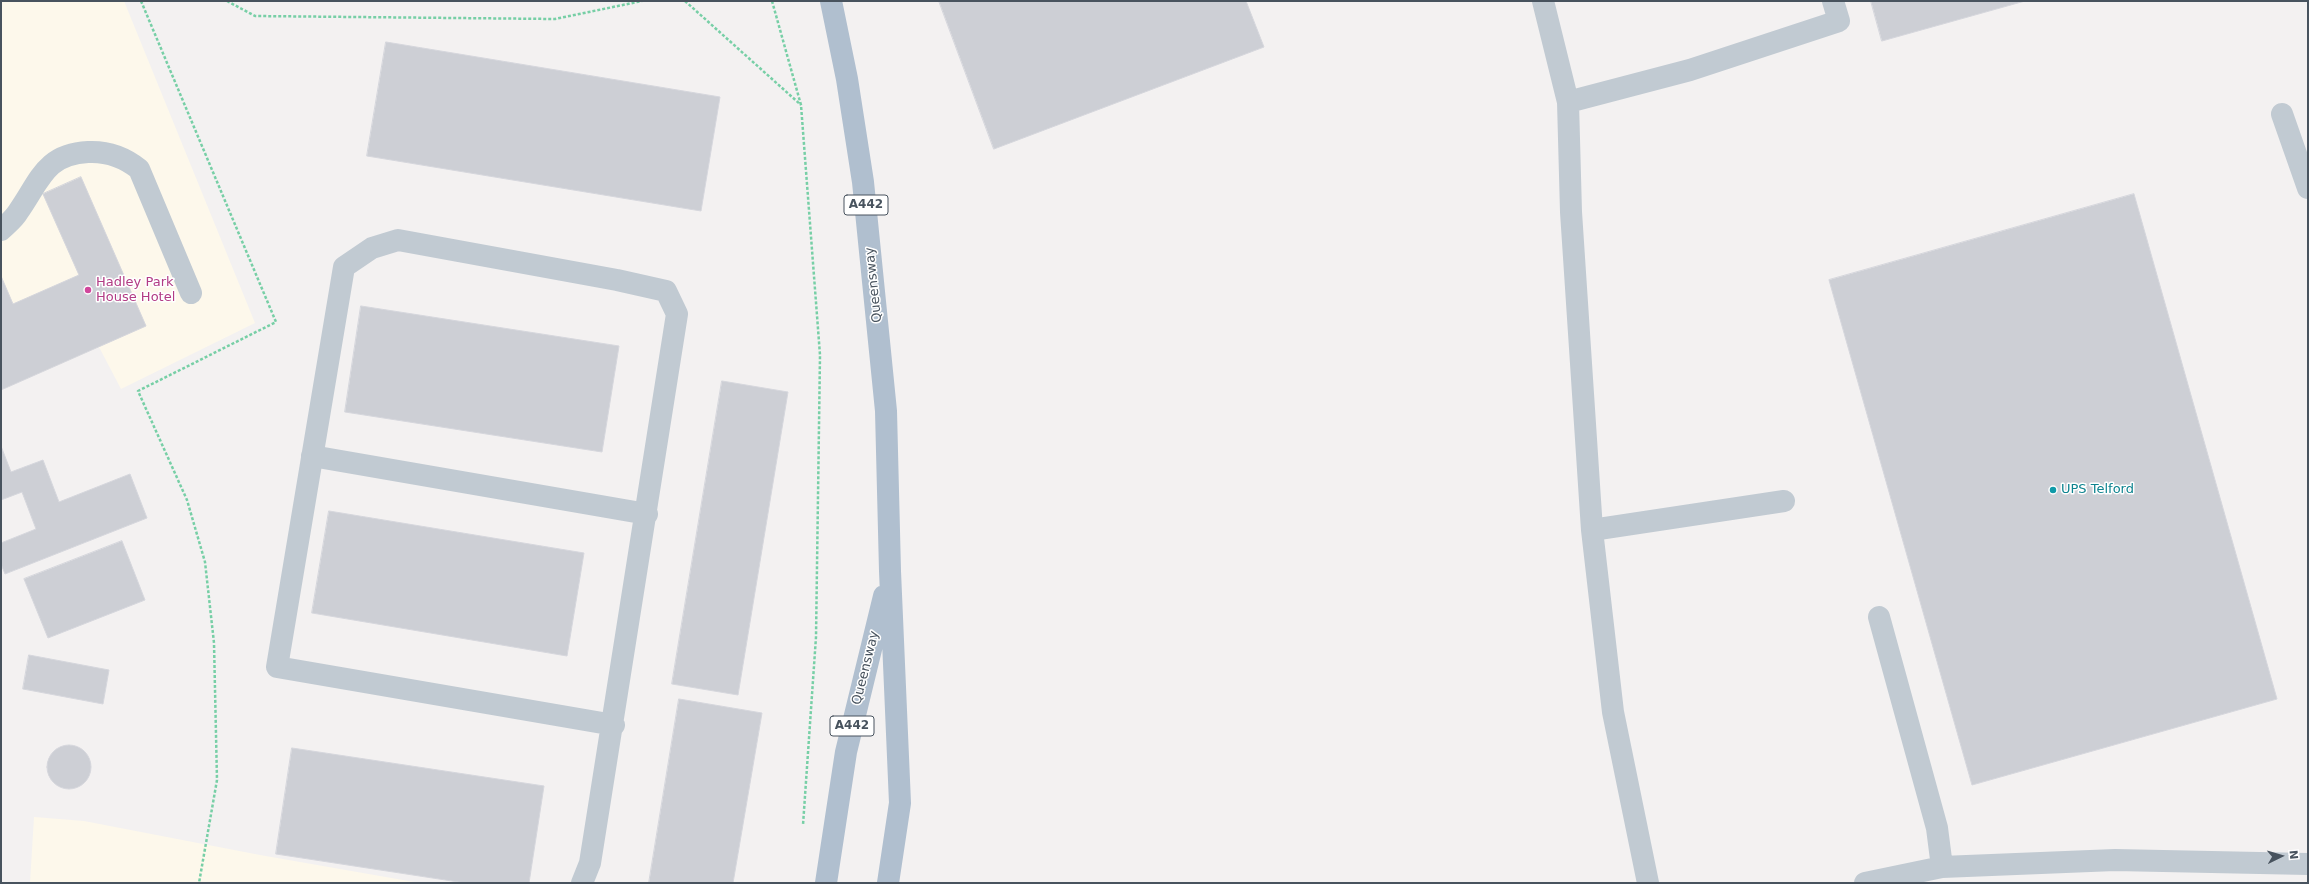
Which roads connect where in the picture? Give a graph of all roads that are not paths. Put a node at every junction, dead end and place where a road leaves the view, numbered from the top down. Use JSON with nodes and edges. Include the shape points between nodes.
{"nodes":[{"id":1,"x":831,"y":1,"type":"edge"},
{"id":2,"x":1543,"y":1,"type":"edge"},
{"id":3,"x":1833,"y":1,"type":"edge"},
{"id":4,"x":1568,"y":102,"type":"junction"},
{"id":5,"x":2282,"y":114,"type":"dead end"},
{"id":6,"x":2308,"y":188,"type":"edge"},
{"id":7,"x":1,"y":230,"type":"edge"},
{"id":8,"x":191,"y":293,"type":"dead end"},
{"id":9,"x":312,"y":456,"type":"junction"},
{"id":10,"x":1784,"y":501,"type":"dead end"},
{"id":11,"x":647,"y":514,"type":"junction"},
{"id":12,"x":1592,"y":530,"type":"junction"},
{"id":13,"x":890,"y":571,"type":"junction"},
{"id":14,"x":1879,"y":617,"type":"dead end"},
{"id":15,"x":614,"y":725,"type":"junction"},
{"id":16,"x":2308,"y":864,"type":"edge"},
{"id":17,"x":1942,"y":867,"type":"junction"},
{"id":18,"x":582,"y":883,"type":"edge"},
{"id":19,"x":826,"y":883,"type":"edge"},
{"id":20,"x":888,"y":883,"type":"edge"},
{"id":21,"x":1648,"y":883,"type":"edge"},
{"id":22,"x":1865,"y":883,"type":"edge"}],
"edges":[{"from":1,"to":13,"type":"main road","name":"Queensway","number":"A442","via":[[847,79],[863,182],[886,411]]},
{"from":2,"to":4,"type":"street"},
{"from":3,"to":4,"type":"street","via":[[1839,21],[1690,70]]},
{"from":4,"to":12,"type":"street","via":[[1571,212]]},
{"from":5,"to":6,"type":"street"},
{"from":7,"to":8,"type":"street","via":[[17,214],[42,176],[59,157],[75,152],[99,151],[126,159],[139,169]]},
{"from":9,"to":11,"type":"street"},
{"from":9,"to":11,"type":"street","via":[[344,267],[372,248],[398,240],[666,291],[677,314]]},
{"from":9,"to":15,"type":"street","via":[[277,667]]},
{"from":10,"to":12,"type":"street"},
{"from":11,"to":15,"type":"street"},
{"from":12,"to":21,"type":"street","via":[[1613,712]]},
{"from":13,"to":19,"type":"main road","name":"Queensway","number":"A442","via":[[846,752]]},
{"from":13,"to":20,"type":"main road","name":"Queensway","number":"A442","via":[[900,803]]},
{"from":14,"to":17,"type":"street","via":[[1937,828]]},
{"from":15,"to":18,"type":"street","via":[[590,863]]},
{"from":16,"to":17,"type":"street","via":[[2115,860]]},
{"from":17,"to":22,"type":"street"}]}
